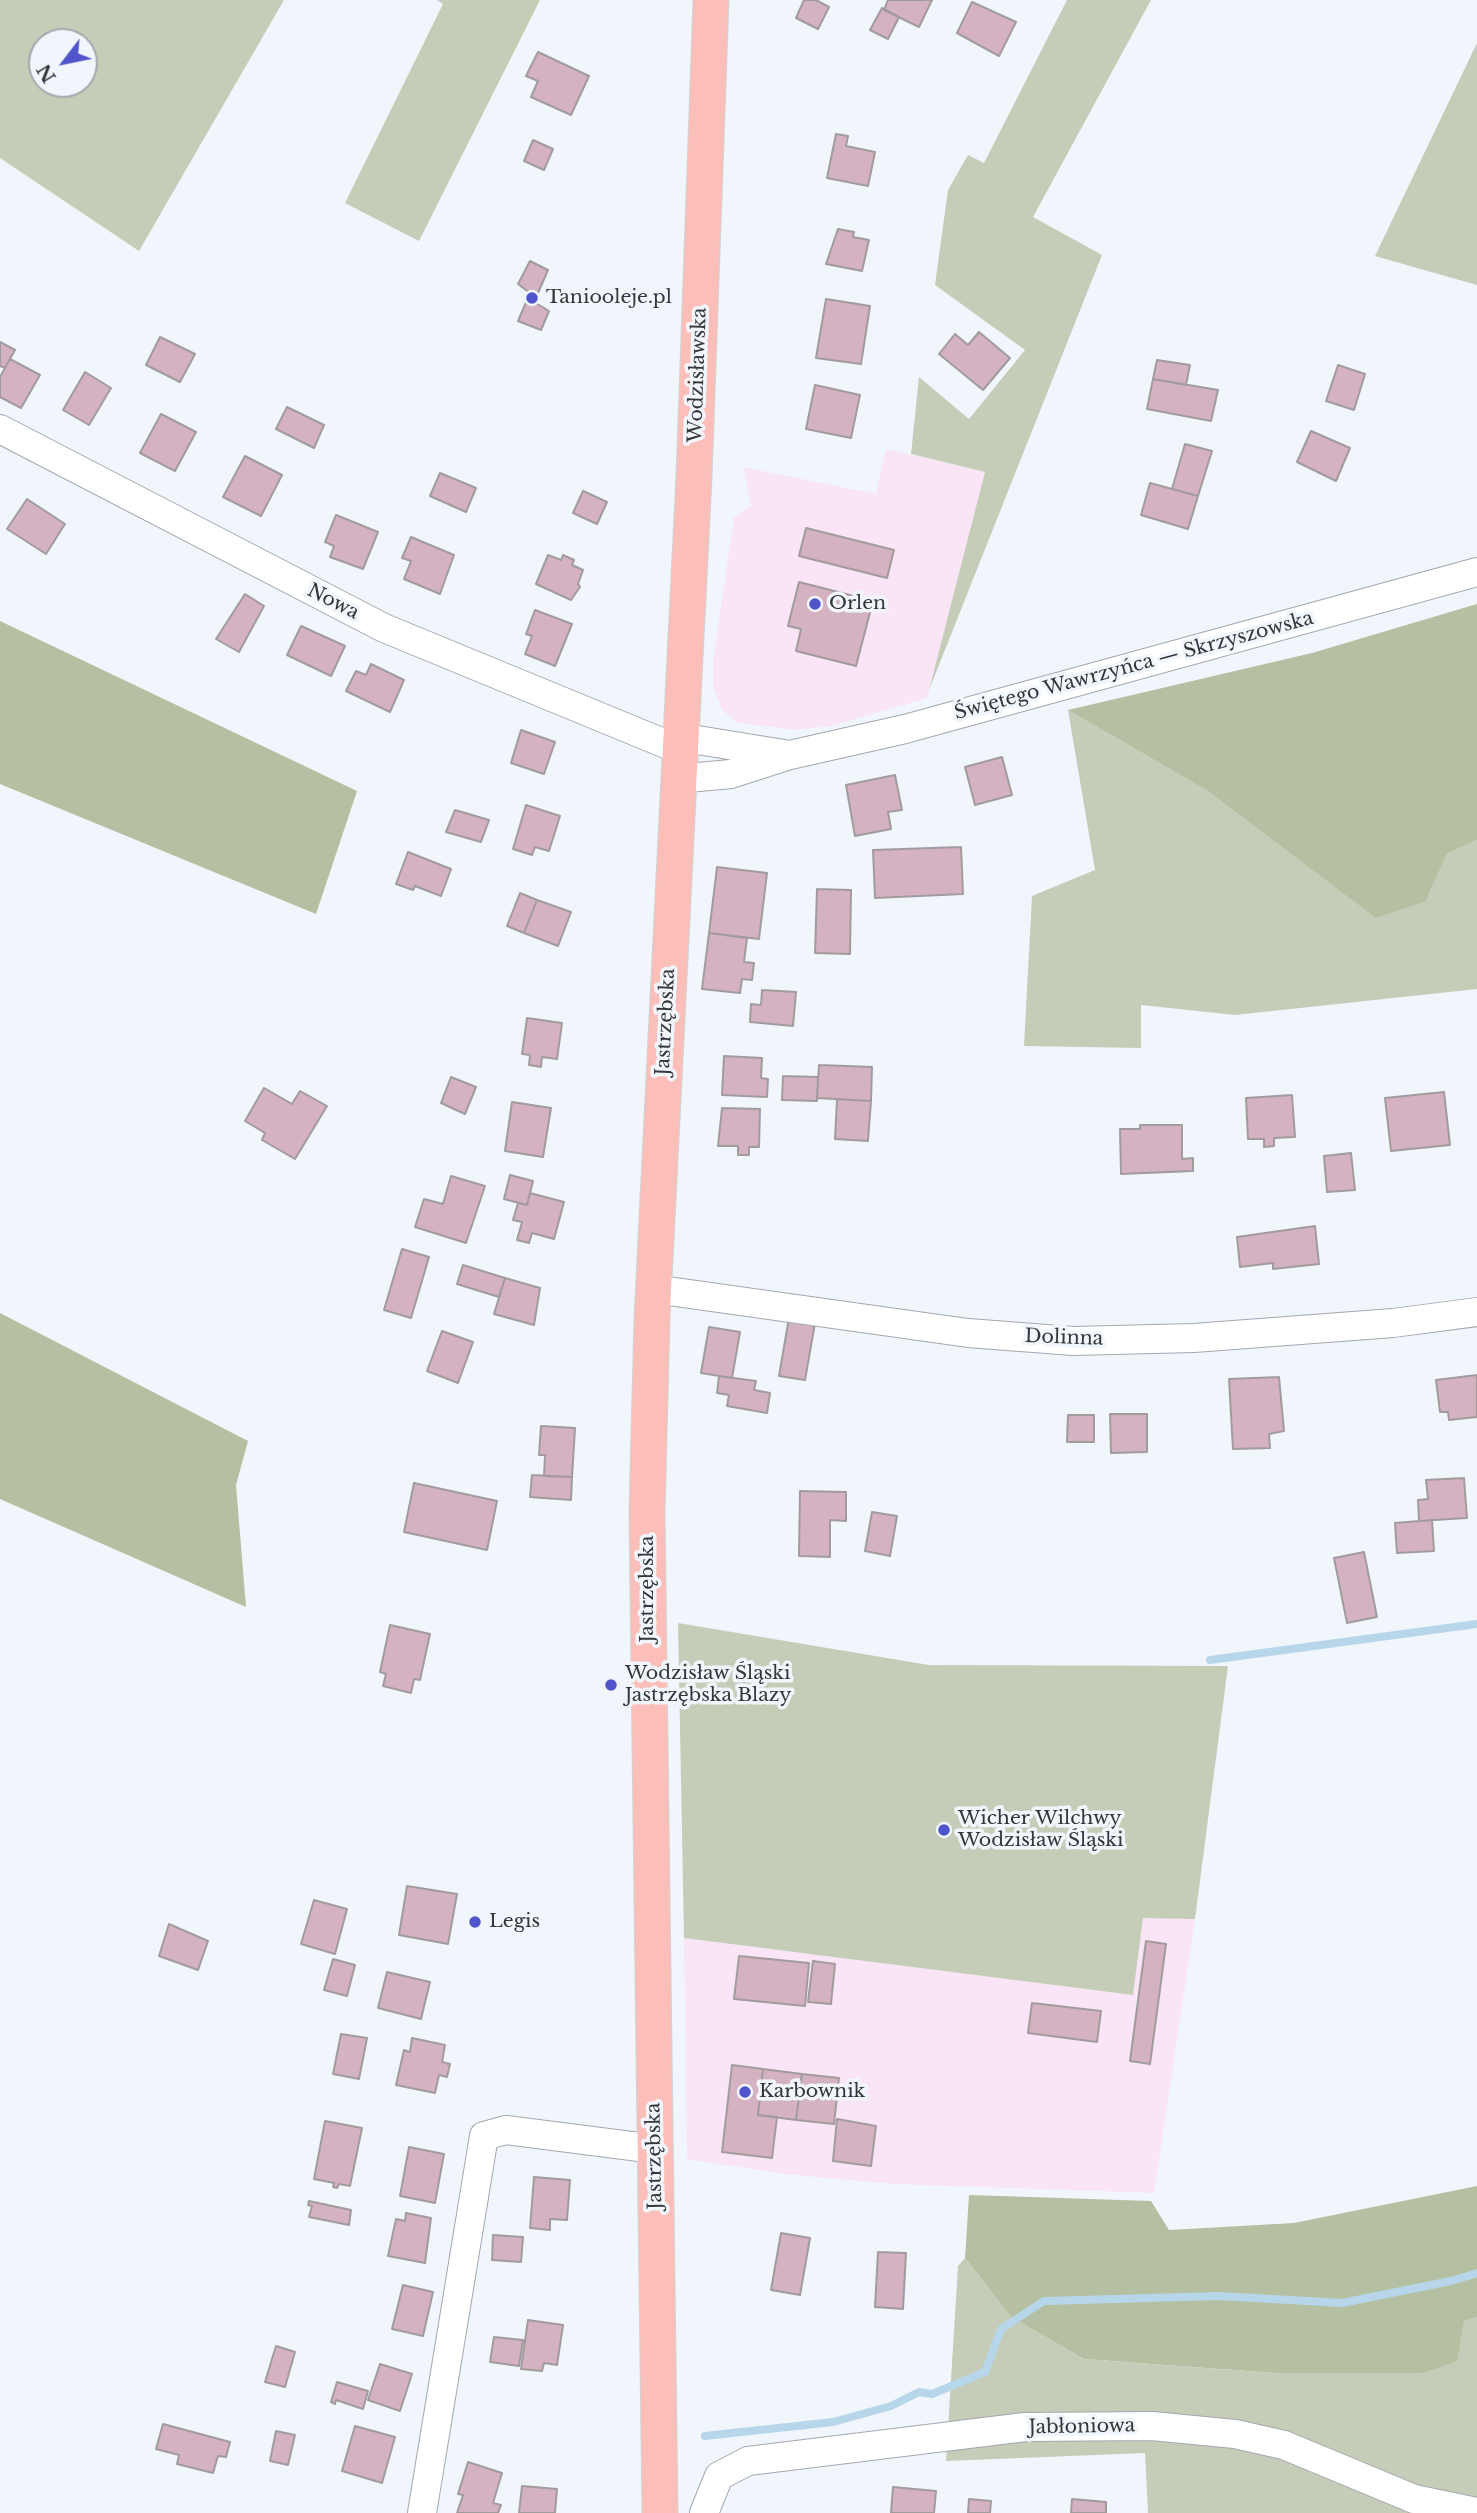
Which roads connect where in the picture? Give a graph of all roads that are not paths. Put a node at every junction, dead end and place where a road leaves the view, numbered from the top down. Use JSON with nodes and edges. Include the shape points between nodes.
{"nodes":[{"id":1,"x":710,"y":0,"type":"edge"},
{"id":2,"x":0,"y":429,"type":"edge"},
{"id":3,"x":1477,"y":572,"type":"edge"},
{"id":4,"x":678,"y":755,"type":"junction"},
{"id":5,"x":790,"y":755,"type":"junction"},
{"id":6,"x":654,"y":1289,"type":"junction"},
{"id":7,"x":1477,"y":1311,"type":"edge"},
{"id":8,"x":655,"y":2149,"type":"junction"},
{"id":9,"x":1477,"y":2512,"type":"edge"},
{"id":10,"x":422,"y":2513,"type":"edge"},
{"id":11,"x":660,"y":2513,"type":"edge"},
{"id":12,"x":704,"y":2513,"type":"edge"}],
"edges":[{"from":1,"to":4,"type":"main road","name":"Wodzisławska","via":[[694,477]]},
{"from":2,"to":4,"type":"street","name":"Nowa","via":[[384,628]]},
{"from":3,"to":5,"type":"street","name":"Świętego Wawrzyńca — Skrzyszowska","via":[[905,729]]},
{"from":4,"to":5,"type":"street"},
{"from":4,"to":5,"type":"street","name":"Świętego Wawrzyńca — Skrzyszowska","via":[[731,774]]},
{"from":4,"to":6,"type":"main road","name":"Jastrzębska"},
{"from":6,"to":7,"type":"street","name":"Dolinna","via":[[968,1333],[1073,1341],[1194,1338]]},
{"from":6,"to":8,"type":"main road","name":"Jastrzębska","via":[[647,1601]]},
{"from":8,"to":10,"type":"street","via":[[506,2130],[484,2136]]},
{"from":8,"to":11,"type":"main road","name":"Jastrzębska"},
{"from":9,"to":12,"type":"street","name":"Jabłoniowa","via":[[1414,2498],[1284,2445],[1235,2434],[1152,2426],[1025,2427],[748,2461],[719,2476]]}]}
